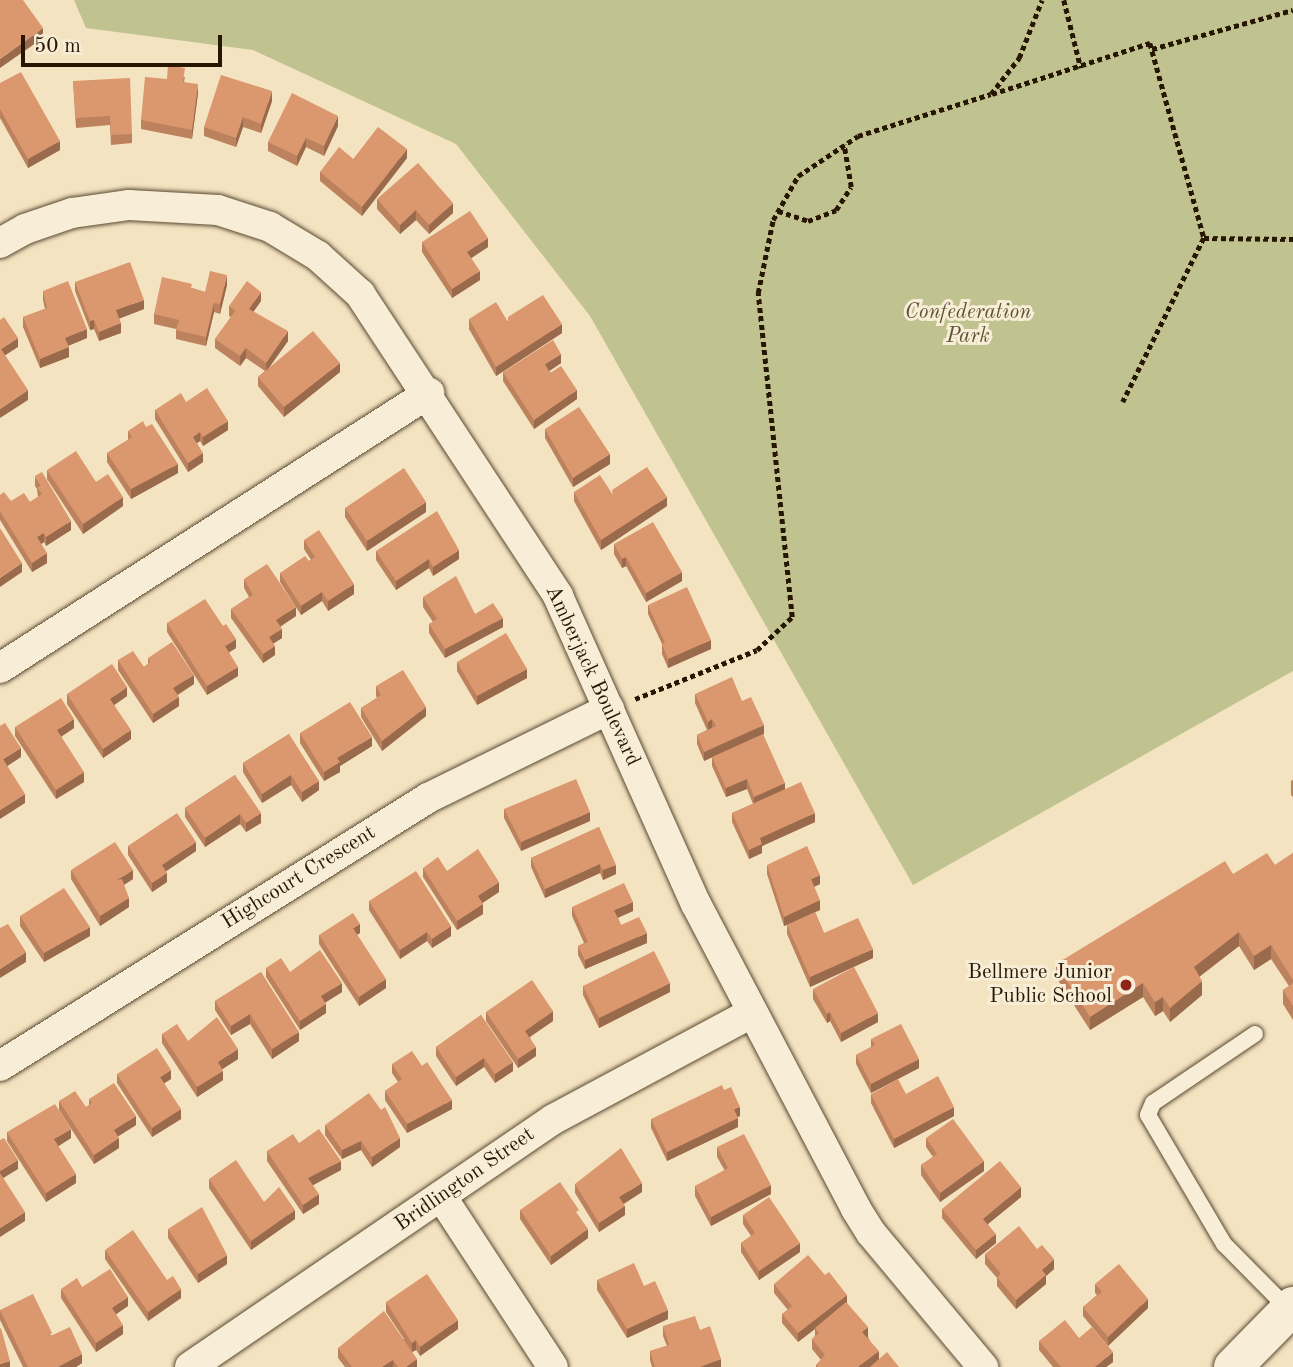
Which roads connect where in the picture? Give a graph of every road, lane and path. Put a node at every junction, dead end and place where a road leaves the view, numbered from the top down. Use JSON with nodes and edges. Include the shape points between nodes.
{"nodes":[{"id":1,"x":1042,"y":0,"type":"edge"},
{"id":2,"x":1064,"y":0,"type":"edge"},
{"id":3,"x":1293,"y":10,"type":"edge"},
{"id":4,"x":1152,"y":49,"type":"junction"},
{"id":5,"x":1081,"y":68,"type":"junction"},
{"id":6,"x":991,"y":94,"type":"junction"},
{"id":7,"x":844,"y":145,"type":"junction"},
{"id":8,"x":778,"y":211,"type":"junction"},
{"id":9,"x":2,"y":238,"type":"edge"},
{"id":10,"x":1204,"y":238,"type":"junction"},
{"id":11,"x":1293,"y":239,"type":"edge"},
{"id":12,"x":429,"y":393,"type":"junction"},
{"id":13,"x":1124,"y":402,"type":"dead end"},
{"id":14,"x":0,"y":668,"type":"edge"},
{"id":15,"x":609,"y":709,"type":"junction"},
{"id":16,"x":752,"y":1013,"type":"junction"},
{"id":17,"x":1255,"y":1034,"type":"dead end"},
{"id":18,"x":0,"y":1066,"type":"edge"},
{"id":19,"x":441,"y":1196,"type":"junction"},
{"id":20,"x":1291,"y":1308,"type":"edge"},
{"id":21,"x":190,"y":1367,"type":"edge"},
{"id":22,"x":553,"y":1367,"type":"edge"},
{"id":23,"x":983,"y":1367,"type":"edge"},
{"id":24,"x":1233,"y":1367,"type":"edge"}],
"edges":[{"from":1,"to":6,"type":"path","via":[[1019,58]]},
{"from":2,"to":5,"type":"path"},
{"from":3,"to":4,"type":"path"},
{"from":4,"to":5,"type":"path","via":[[1150,43]]},
{"from":4,"to":10,"type":"path"},
{"from":5,"to":6,"type":"path"},
{"from":6,"to":7,"type":"path","via":[[858,136]]},
{"from":7,"to":8,"type":"path","via":[[798,176]]},
{"from":7,"to":8,"type":"path","via":[[851,187],[836,210],[807,221]]},
{"from":8,"to":15,"type":"path","via":[[758,293],[792,617],[757,650]]},
{"from":9,"to":12,"type":"street","name":"Amberjack Boulevard","via":[[72,213],[129,205],[218,210],[270,227],[318,256],[360,295]]},
{"from":10,"to":11,"type":"path"},
{"from":10,"to":13,"type":"path"},
{"from":12,"to":14,"type":"street"},
{"from":12,"to":15,"type":"street","name":"Amberjack Boulevard","via":[[558,596]]},
{"from":15,"to":16,"type":"street","name":"Amberjack Boulevard","via":[[696,904]]},
{"from":15,"to":18,"type":"street","name":"Highcourt Crescent","via":[[428,798]]},
{"from":16,"to":19,"type":"street","name":"Bridlington Street","via":[[565,1112]]},
{"from":16,"to":23,"type":"street","name":"Amberjack Boulevard","via":[[871,1233]]},
{"from":17,"to":20,"type":"lane","via":[[1153,1102],[1148,1115],[1224,1244]]},
{"from":19,"to":21,"type":"street","name":"Bridlington Street"},
{"from":19,"to":22,"type":"street"},
{"from":20,"to":24,"type":"street"}]}
